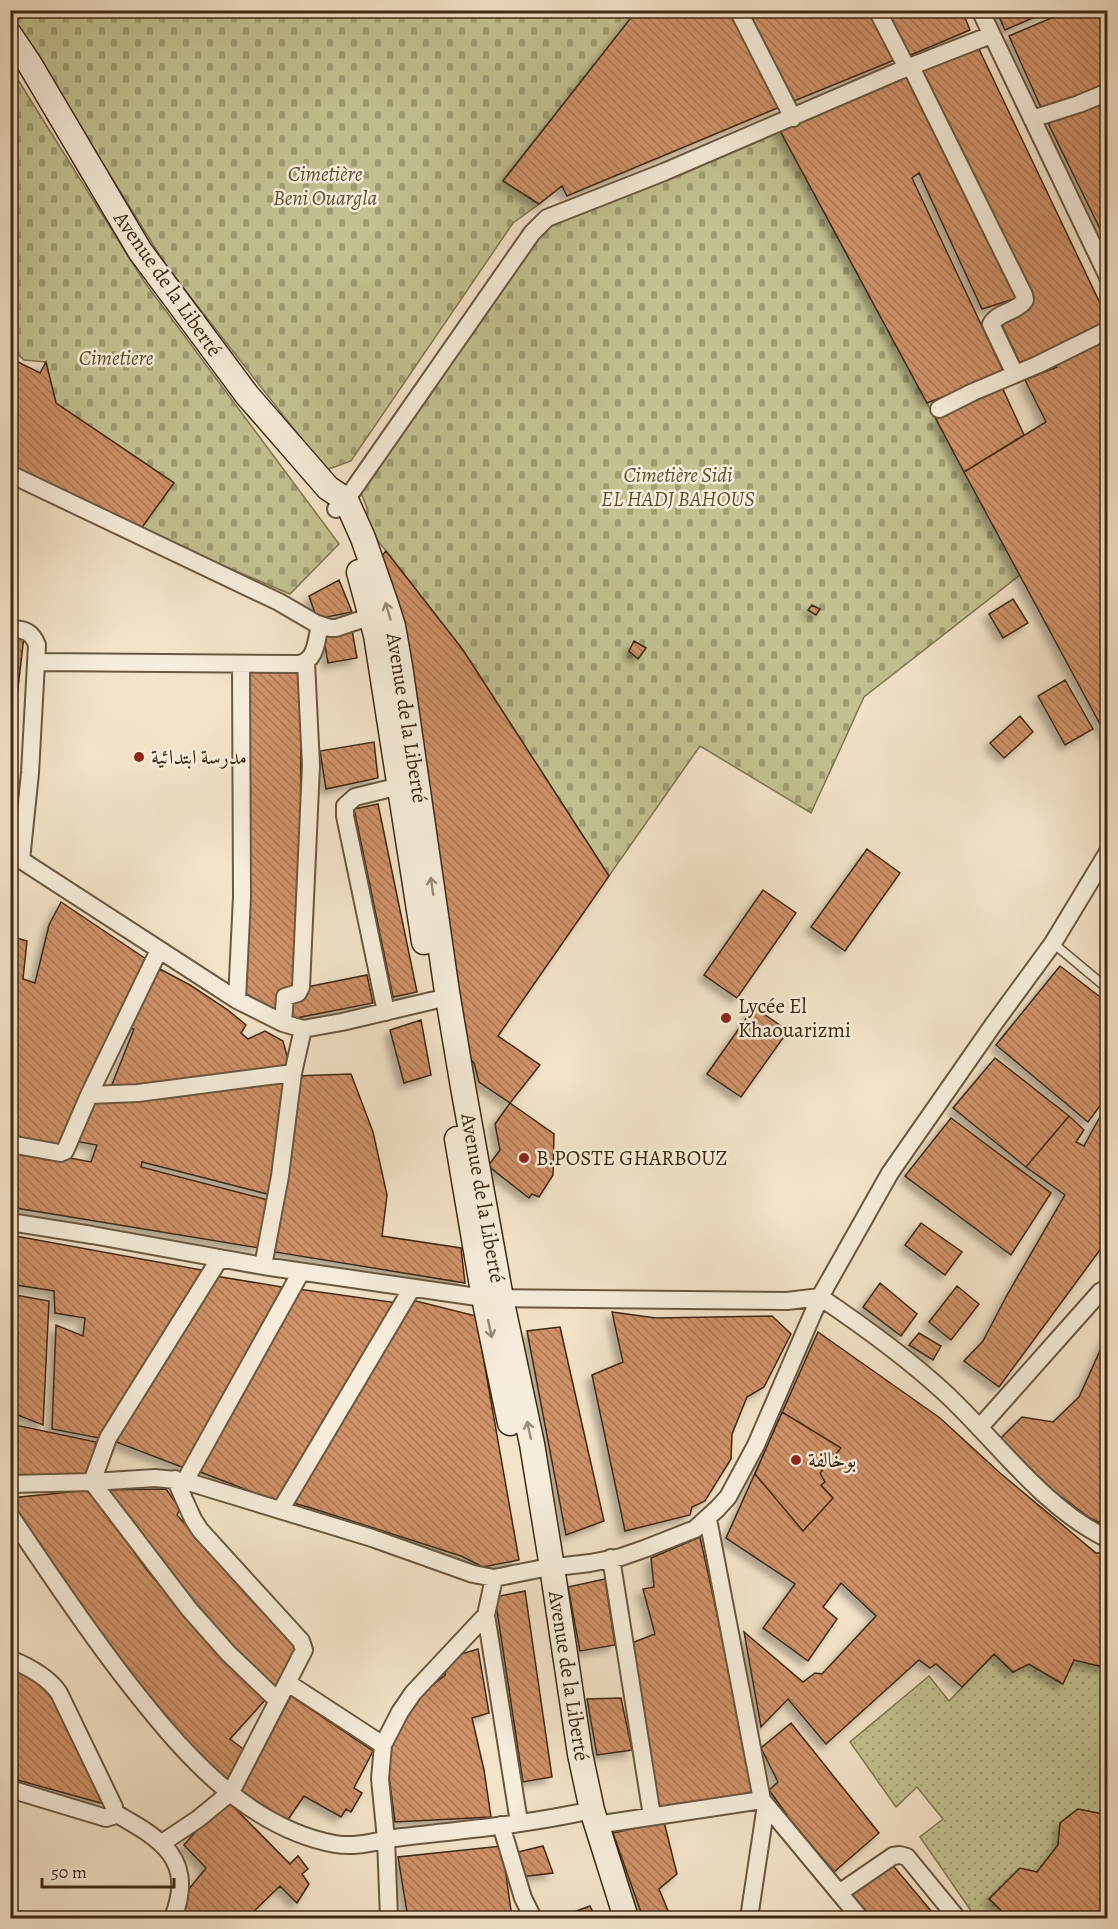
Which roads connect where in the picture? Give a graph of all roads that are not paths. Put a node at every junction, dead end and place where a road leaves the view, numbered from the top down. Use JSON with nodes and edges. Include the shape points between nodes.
{"nodes":[{"id":1,"x":738,"y":10,"type":"edge"},
{"id":2,"x":878,"y":10,"type":"edge"},
{"id":3,"x":980,"y":10,"type":"edge"},
{"id":4,"x":991,"y":35,"type":"junction"},
{"id":5,"x":10,"y":36,"type":"edge"},
{"id":6,"x":909,"y":68,"type":"junction"},
{"id":7,"x":1107,"y":92,"type":"edge"},
{"id":8,"x":793,"y":118,"type":"junction"},
{"id":9,"x":1032,"y":119,"type":"junction"},
{"id":10,"x":1107,"y":277,"type":"edge"},
{"id":11,"x":1107,"y":330,"type":"edge"},
{"id":12,"x":1015,"y":374,"type":"junction"},
{"id":13,"x":939,"y":409,"type":"dead end"},
{"id":14,"x":10,"y":474,"type":"edge"},
{"id":15,"x":337,"y":499,"type":"junction"},
{"id":16,"x":372,"y":616,"type":"junction"},
{"id":17,"x":320,"y":626,"type":"junction"},
{"id":18,"x":10,"y":629,"type":"edge"},
{"id":19,"x":38,"y":662,"type":"junction"},
{"id":20,"x":306,"y":662,"type":"junction"},
{"id":21,"x":241,"y":664,"type":"junction"},
{"id":22,"x":409,"y":784,"type":"junction"},
{"id":23,"x":1107,"y":852,"type":"edge"},
{"id":24,"x":16,"y":858,"type":"edge"},
{"id":25,"x":1053,"y":943,"type":"junction"},
{"id":26,"x":159,"y":950,"type":"junction"},
{"id":27,"x":1107,"y":990,"type":"edge"},
{"id":28,"x":237,"y":1000,"type":"junction"},
{"id":29,"x":435,"y":1000,"type":"junction"},
{"id":30,"x":386,"y":1012,"type":"junction"},
{"id":31,"x":283,"y":1023,"type":"junction"},
{"id":32,"x":303,"y":1029,"type":"junction"},
{"id":33,"x":293,"y":1073,"type":"junction"},
{"id":34,"x":89,"y":1095,"type":"junction"},
{"id":35,"x":10,"y":1144,"type":"edge"},
{"id":36,"x":10,"y":1222,"type":"edge"},
{"id":37,"x":220,"y":1258,"type":"junction"},
{"id":38,"x":262,"y":1266,"type":"junction"},
{"id":39,"x":301,"y":1272,"type":"junction"},
{"id":40,"x":412,"y":1288,"type":"junction"},
{"id":41,"x":1107,"y":1288,"type":"edge"},
{"id":42,"x":820,"y":1297,"type":"junction"},
{"id":43,"x":492,"y":1298,"type":"junction"},
{"id":44,"x":980,"y":1427,"type":"junction"},
{"id":45,"x":180,"y":1480,"type":"junction"},
{"id":46,"x":92,"y":1482,"type":"junction"},
{"id":47,"x":10,"y":1484,"type":"edge"},
{"id":48,"x":280,"y":1509,"type":"junction"},
{"id":49,"x":10,"y":1515,"type":"edge"},
{"id":50,"x":708,"y":1519,"type":"junction"},
{"id":51,"x":1107,"y":1539,"type":"edge"},
{"id":52,"x":611,"y":1558,"type":"junction"},
{"id":53,"x":546,"y":1568,"type":"junction"},
{"id":54,"x":494,"y":1578,"type":"junction"},
{"id":55,"x":486,"y":1615,"type":"junction"},
{"id":56,"x":10,"y":1659,"type":"edge"},
{"id":57,"x":288,"y":1683,"type":"junction"},
{"id":58,"x":278,"y":1701,"type":"junction"},
{"id":59,"x":383,"y":1745,"type":"junction"},
{"id":60,"x":10,"y":1789,"type":"edge"},
{"id":61,"x":231,"y":1792,"type":"junction"},
{"id":62,"x":764,"y":1803,"type":"junction"},
{"id":63,"x":114,"y":1813,"type":"junction"},
{"id":64,"x":588,"y":1816,"type":"junction"},
{"id":65,"x":652,"y":1816,"type":"junction"},
{"id":66,"x":519,"y":1822,"type":"junction"},
{"id":67,"x":501,"y":1826,"type":"junction"},
{"id":68,"x":386,"y":1839,"type":"junction"},
{"id":69,"x":162,"y":1843,"type":"junction"},
{"id":70,"x":838,"y":1893,"type":"junction"},
{"id":71,"x":173,"y":1918,"type":"edge"},
{"id":72,"x":389,"y":1918,"type":"edge"},
{"id":73,"x":533,"y":1918,"type":"edge"},
{"id":74,"x":609,"y":1918,"type":"edge"},
{"id":75,"x":626,"y":1918,"type":"edge"},
{"id":76,"x":749,"y":1918,"type":"edge"},
{"id":77,"x":860,"y":1918,"type":"edge"},
{"id":78,"x":957,"y":1918,"type":"edge"}],
"edges":[{"from":1,"to":8,"type":"street"},
{"from":2,"to":6,"type":"street"},
{"from":3,"to":4,"type":"street"},
{"from":4,"to":6,"type":"street"},
{"from":4,"to":9,"type":"street"},
{"from":5,"to":15,"type":"street","name":"Avenue de la Liberté","via":[[145,259],[247,395]]},
{"from":6,"to":8,"type":"street"},
{"from":6,"to":12,"type":"street","via":[[1024,295],[1022,304],[991,324]]},
{"from":7,"to":9,"type":"street"},
{"from":8,"to":15,"type":"street","via":[[540,223]]},
{"from":9,"to":10,"type":"street"},
{"from":11,"to":12,"type":"street"},
{"from":12,"to":13,"type":"street"},
{"from":14,"to":17,"type":"street","via":[[279,602]]},
{"from":15,"to":16,"type":"street","name":"Avenue de la Liberté"},
{"from":22,"to":15,"type":"street","name":"Avenue de la Liberté","one_way":true,"via":[[393,626],[363,538]]},
{"from":16,"to":17,"type":"street","via":[[336,628]]},
{"from":16,"to":22,"type":"street","name":"Avenue de la Liberté"},
{"from":17,"to":20,"type":"street","via":[[312,656]]},
{"from":18,"to":19,"type":"street","via":[[34,636]]},
{"from":19,"to":21,"type":"street"},
{"from":19,"to":24,"type":"street","via":[[30,773]]},
{"from":20,"to":21,"type":"street"},
{"from":20,"to":31,"type":"street","via":[[311,766],[301,987],[298,993],[285,997]]},
{"from":21,"to":28,"type":"street","via":[[243,897]]},
{"from":22,"to":29,"type":"street","name":"Avenue de la Liberté","via":[[416,893]]},
{"from":22,"to":30,"type":"street","via":[[355,797],[345,806]]},
{"from":43,"to":22,"type":"street","name":"Avenue de la Liberté","one_way":true,"via":[[454,1034]]},
{"from":23,"to":25,"type":"street"},
{"from":24,"to":26,"type":"street"},
{"from":25,"to":27,"type":"lane"},
{"from":25,"to":42,"type":"street","via":[[890,1173]]},
{"from":26,"to":28,"type":"street"},
{"from":26,"to":34,"type":"street"},
{"from":28,"to":31,"type":"street"},
{"from":29,"to":30,"type":"street"},
{"from":29,"to":43,"type":"street","name":"Avenue de la Liberté"},
{"from":30,"to":32,"type":"street"},
{"from":31,"to":32,"type":"street"},
{"from":32,"to":33,"type":"street"},
{"from":33,"to":34,"type":"street","via":[[138,1093]]},
{"from":33,"to":38,"type":"street","via":[[280,1176]]},
{"from":34,"to":35,"type":"street","via":[[62,1153]]},
{"from":36,"to":37,"type":"street"},
{"from":37,"to":38,"type":"street"},
{"from":37,"to":46,"type":"street","via":[[108,1438]]},
{"from":38,"to":39,"type":"street"},
{"from":39,"to":40,"type":"street"},
{"from":39,"to":45,"type":"street"},
{"from":40,"to":43,"type":"street"},
{"from":40,"to":48,"type":"street"},
{"from":41,"to":44,"type":"street"},
{"from":42,"to":43,"type":"street","via":[[787,1301]]},
{"from":42,"to":44,"type":"street","via":[[921,1372]]},
{"from":42,"to":50,"type":"street","via":[[756,1446],[728,1497]]},
{"from":43,"to":53,"type":"street","name":"Avenue de la Liberté"},
{"from":44,"to":51,"type":"street","via":[[1032,1482]]},
{"from":45,"to":46,"type":"street"},
{"from":45,"to":48,"type":"street"},
{"from":45,"to":57,"type":"street","via":[[200,1530],[301,1641],[303,1654]]},
{"from":46,"to":47,"type":"street"},
{"from":46,"to":58,"type":"street","via":[[189,1609]]},
{"from":48,"to":54,"type":"street"},
{"from":49,"to":61,"type":"street","via":[[88,1631],[133,1689],[189,1756]]},
{"from":50,"to":52,"type":"street","via":[[682,1536]]},
{"from":50,"to":62,"type":"street"},
{"from":52,"to":53,"type":"street"},
{"from":52,"to":65,"type":"street"},
{"from":53,"to":54,"type":"street"},
{"from":53,"to":64,"type":"street","name":"Avenue de la Liberté"},
{"from":54,"to":55,"type":"street"},
{"from":55,"to":59,"type":"street","via":[[413,1693]]},
{"from":55,"to":66,"type":"street"},
{"from":56,"to":63,"type":"street","via":[[52,1684],[59,1693]]},
{"from":57,"to":58,"type":"street"},
{"from":57,"to":59,"type":"street"},
{"from":58,"to":61,"type":"street"},
{"from":59,"to":68,"type":"street","via":[[380,1779]]},
{"from":60,"to":63,"type":"street","via":[[106,1818]]},
{"from":61,"to":68,"type":"street","via":[[278,1824],[313,1839],[354,1846]]},
{"from":61,"to":69,"type":"street"},
{"from":62,"to":65,"type":"street"},
{"from":62,"to":70,"type":"street"},
{"from":62,"to":76,"type":"street"},
{"from":63,"to":69,"type":"street"},
{"from":64,"to":65,"type":"street"},
{"from":64,"to":66,"type":"street"},
{"from":64,"to":74,"type":"street","name":"Avenue de la Liberté"},
{"from":64,"to":75,"type":"street","name":"Avenue de la Liberté"},
{"from":66,"to":67,"type":"street"},
{"from":67,"to":68,"type":"street"},
{"from":67,"to":73,"type":"street"},
{"from":68,"to":72,"type":"street"},
{"from":69,"to":71,"type":"street","via":[[177,1864],[180,1880]]},
{"from":70,"to":77,"type":"street"},
{"from":70,"to":78,"type":"street","via":[[900,1855],[907,1857]]}]}
